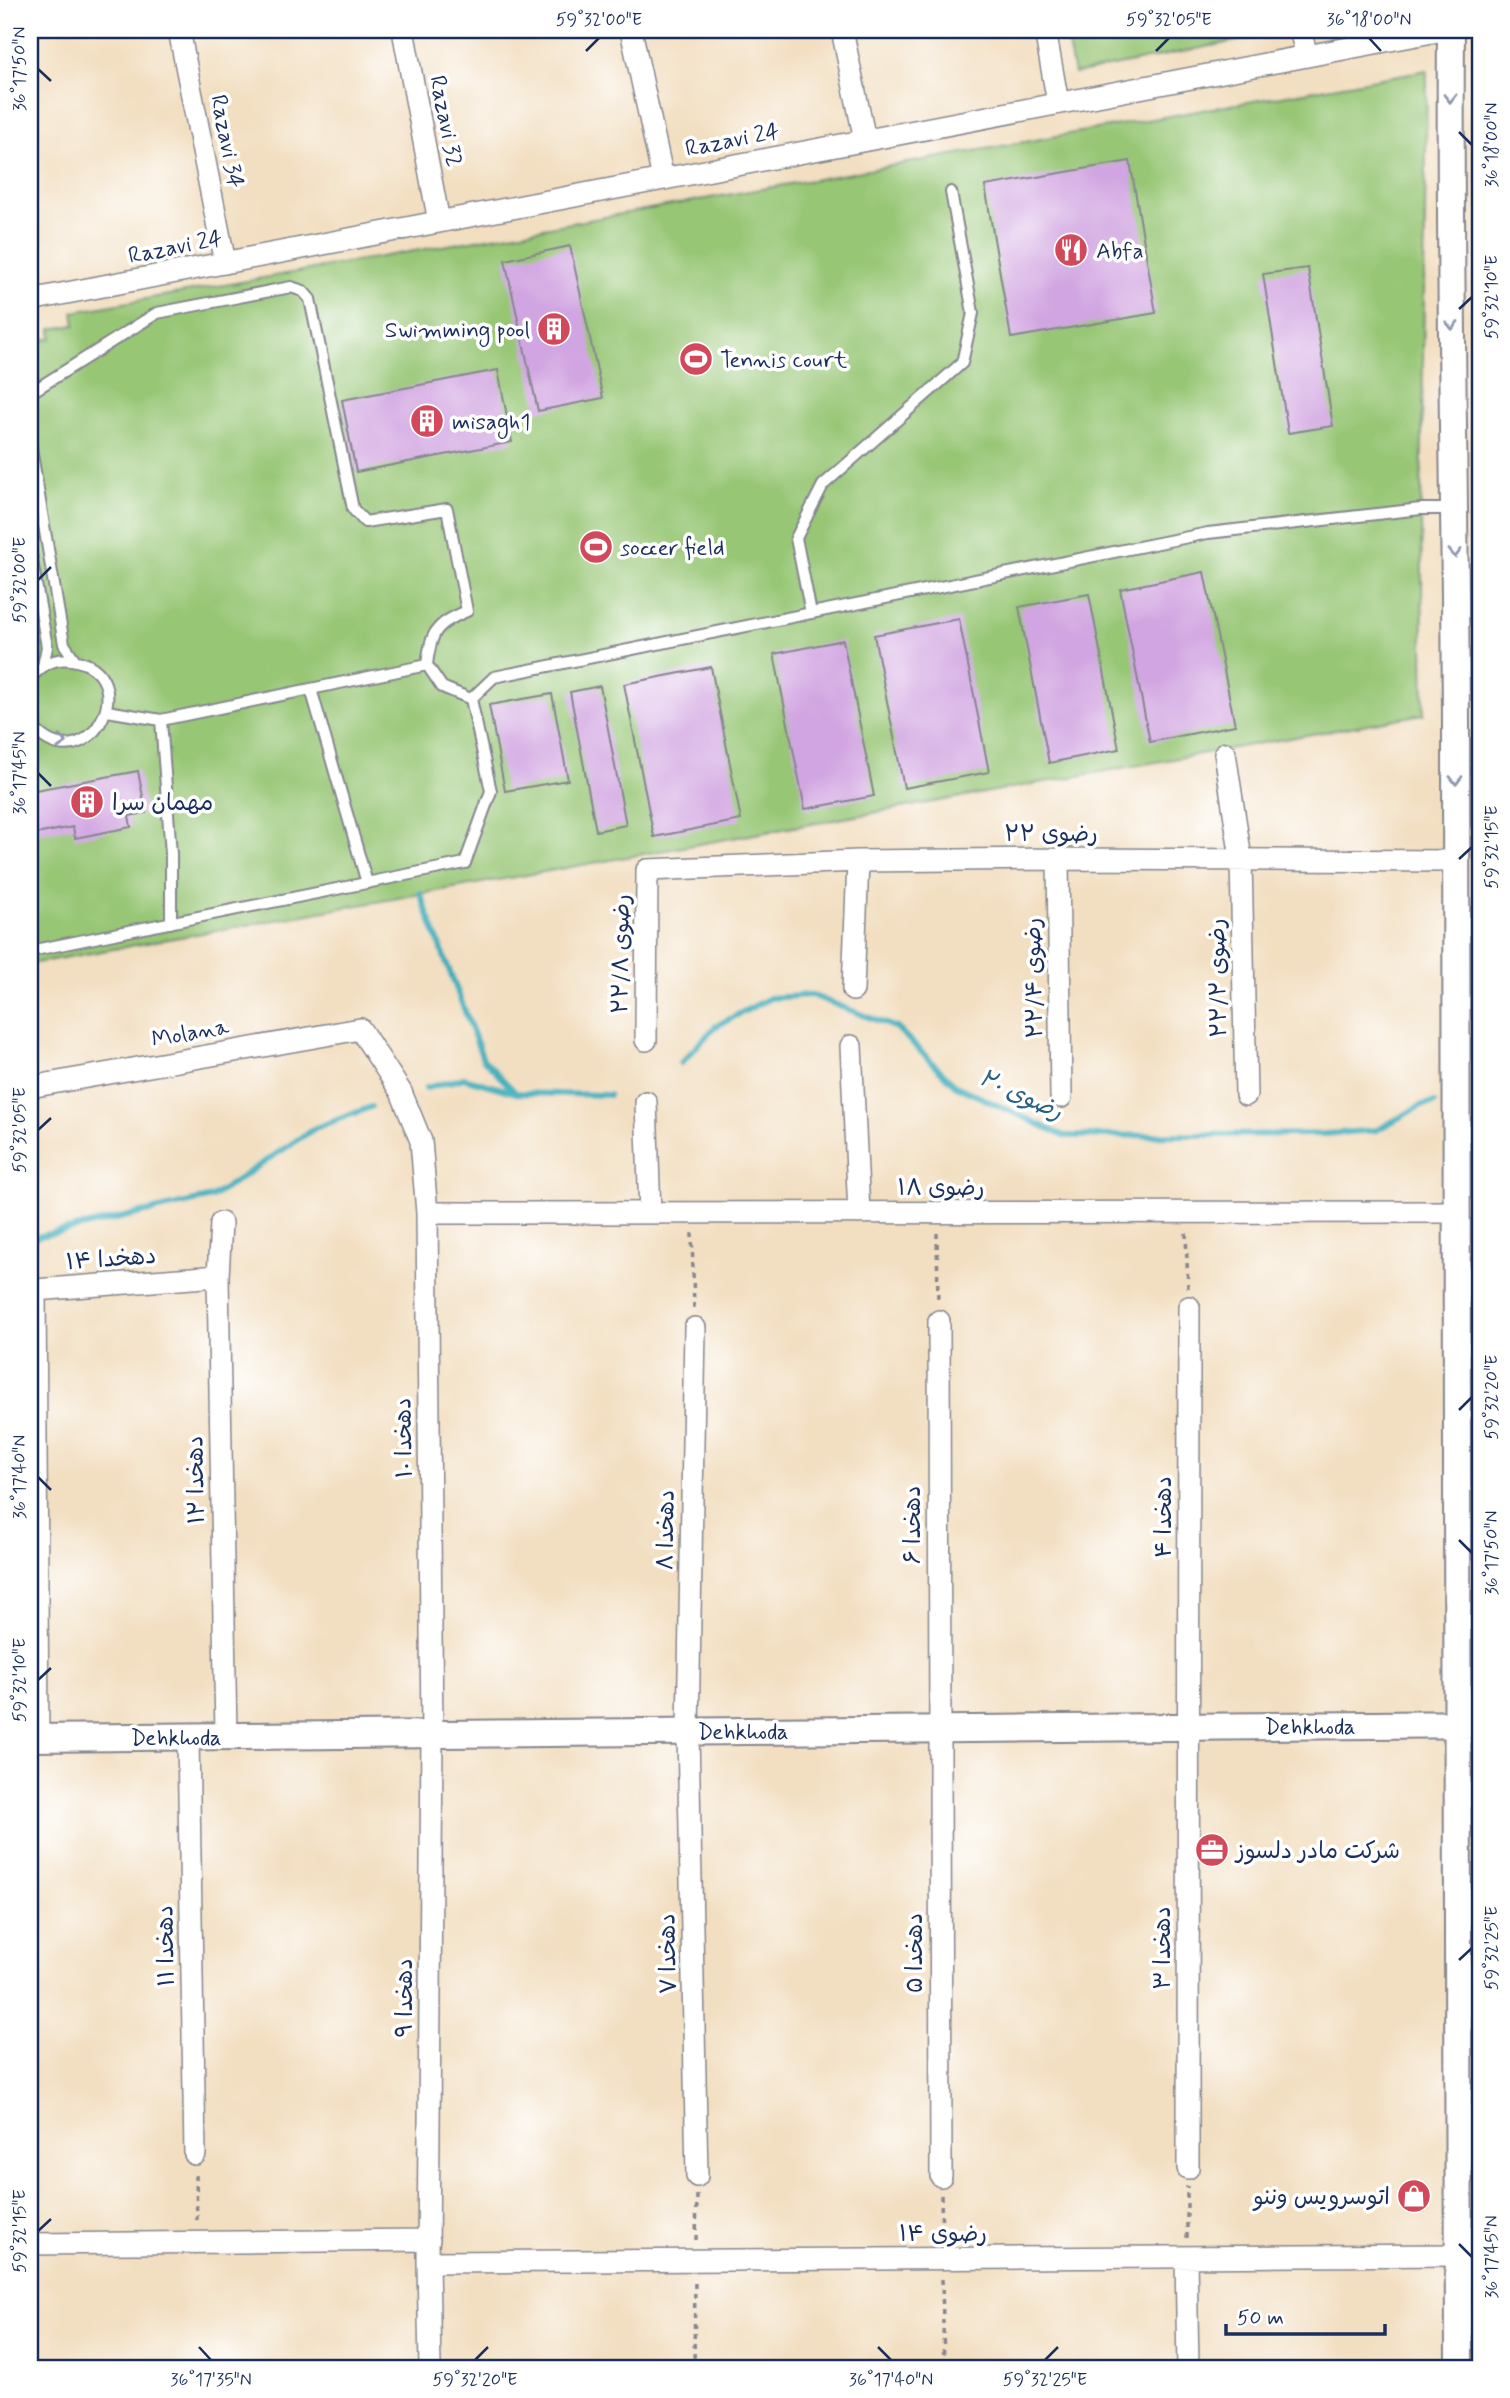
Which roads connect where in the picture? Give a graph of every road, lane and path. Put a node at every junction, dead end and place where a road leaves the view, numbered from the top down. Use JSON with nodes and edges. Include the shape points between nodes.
{"nodes":[{"id":1,"x":179,"y":30,"type":"edge"},
{"id":2,"x":403,"y":30,"type":"edge"},
{"id":3,"x":631,"y":30,"type":"edge"},
{"id":4,"x":842,"y":30,"type":"edge"},
{"id":5,"x":1045,"y":30,"type":"edge"},
{"id":6,"x":1300,"y":30,"type":"edge"},
{"id":7,"x":1443,"y":30,"type":"edge"},
{"id":8,"x":1451,"y":30,"type":"edge"},
{"id":9,"x":1307,"y":56,"type":"junction"},
{"id":10,"x":1058,"y":103,"type":"junction"},
{"id":11,"x":865,"y":140,"type":"junction"},
{"id":12,"x":663,"y":179,"type":"junction"},
{"id":13,"x":951,"y":192,"type":"dead end"},
{"id":14,"x":439,"y":222,"type":"junction"},
{"id":15,"x":225,"y":263,"type":"junction"},
{"id":16,"x":30,"y":300,"type":"edge"},
{"id":17,"x":30,"y":393,"type":"edge"},
{"id":18,"x":30,"y":442,"type":"edge"},
{"id":19,"x":1468,"y":508,"type":"edge"},
{"id":20,"x":30,"y":549,"type":"edge"},
{"id":21,"x":54,"y":585,"type":"junction"},
{"id":22,"x":33,"y":589,"type":"edge"},
{"id":23,"x":811,"y":613,"type":"junction"},
{"id":24,"x":75,"y":660,"type":"junction"},
{"id":25,"x":427,"y":665,"type":"junction"},
{"id":26,"x":43,"y":666,"type":"junction"},
{"id":27,"x":30,"y":679,"type":"edge"},
{"id":28,"x":311,"y":689,"type":"junction"},
{"id":29,"x":471,"y":699,"type":"junction"},
{"id":30,"x":107,"y":711,"type":"junction"},
{"id":31,"x":161,"y":720,"type":"junction"},
{"id":32,"x":30,"y":724,"type":"edge"},
{"id":33,"x":1225,"y":753,"type":"dead end"},
{"id":34,"x":1058,"y":859,"type":"junction"},
{"id":35,"x":1241,"y":859,"type":"junction"},
{"id":36,"x":858,"y":861,"type":"junction"},
{"id":37,"x":1456,"y":861,"type":"junction"},
{"id":38,"x":647,"y":870,"type":"joint"},
{"id":39,"x":367,"y":883,"type":"junction"},
{"id":40,"x":171,"y":923,"type":"junction"},
{"id":41,"x":30,"y":951,"type":"edge"},
{"id":42,"x":853,"y":990,"type":"dead end"},
{"id":43,"x":360,"y":1029,"type":"joint"},
{"id":44,"x":646,"y":1040,"type":"dead end"},
{"id":45,"x":851,"y":1046,"type":"dead end"},
{"id":46,"x":30,"y":1087,"type":"edge"},
{"id":47,"x":1246,"y":1095,"type":"dead end"},
{"id":48,"x":1061,"y":1097,"type":"dead end"},
{"id":49,"x":646,"y":1102,"type":"dead end"},
{"id":50,"x":1456,"y":1212,"type":"junction"},
{"id":51,"x":427,"y":1213,"type":"junction"},
{"id":52,"x":650,"y":1213,"type":"junction"},
{"id":53,"x":692,"y":1213,"type":"junction"},
{"id":54,"x":859,"y":1213,"type":"junction"},
{"id":55,"x":936,"y":1213,"type":"junction"},
{"id":56,"x":1185,"y":1213,"type":"junction"},
{"id":57,"x":221,"y":1223,"type":"dead end"},
{"id":58,"x":218,"y":1276,"type":"junction"},
{"id":59,"x":1189,"y":1307,"type":"joint"},
{"id":60,"x":939,"y":1321,"type":"joint"},
{"id":61,"x":695,"y":1328,"type":"joint"},
{"id":62,"x":1468,"y":1725,"type":"edge"},
{"id":63,"x":1189,"y":1727,"type":"junction"},
{"id":64,"x":939,"y":1730,"type":"junction"},
{"id":65,"x":688,"y":1732,"type":"junction"},
{"id":66,"x":432,"y":1734,"type":"junction"},
{"id":67,"x":226,"y":1736,"type":"junction"},
{"id":68,"x":188,"y":1737,"type":"junction"},
{"id":69,"x":34,"y":1738,"type":"edge"},
{"id":70,"x":195,"y":2154,"type":"joint"},
{"id":71,"x":1188,"y":2168,"type":"joint"},
{"id":72,"x":697,"y":2176,"type":"dead end"},
{"id":73,"x":941,"y":2176,"type":"dead end"},
{"id":74,"x":429,"y":2240,"type":"junction"},
{"id":75,"x":197,"y":2243,"type":"junction"},
{"id":76,"x":30,"y":2244,"type":"edge"},
{"id":77,"x":1459,"y":2256,"type":"junction"},
{"id":78,"x":1186,"y":2257,"type":"junction"},
{"id":79,"x":429,"y":2262,"type":"junction"},
{"id":80,"x":430,"y":2368,"type":"edge"},
{"id":81,"x":1188,"y":2368,"type":"edge"},
{"id":82,"x":1459,"y":2368,"type":"edge"}],
"edges":[{"from":1,"to":15,"type":"street","name":"Razavi 34"},
{"from":2,"to":14,"type":"street","name":"Razavi 32"},
{"from":3,"to":12,"type":"street"},
{"from":4,"to":11,"type":"street"},
{"from":5,"to":10,"type":"street"},
{"from":6,"to":9,"type":"street"},
{"from":7,"to":9,"type":"street","name":"Razavi 24"},
{"from":8,"to":19,"type":"street","one_way":true,"via":[[1450,173]]},
{"from":9,"to":10,"type":"street","name":"Razavi 24"},
{"from":10,"to":11,"type":"street","name":"Razavi 24"},
{"from":11,"to":12,"type":"street","name":"Razavi 24"},
{"from":12,"to":14,"type":"street","name":"Razavi 24"},
{"from":13,"to":23,"type":"lane","via":[[973,313],[962,363],[823,485],[796,538]]},
{"from":14,"to":15,"type":"street","name":"Razavi 24"},
{"from":15,"to":16,"type":"street","name":"Razavi 24"},
{"from":17,"to":25,"type":"lane","via":[[157,313],[291,287],[303,291],[310,299],[353,509],[365,522],[447,509],[467,611],[444,621],[430,641]]},
{"from":18,"to":21,"type":"lane"},
{"from":19,"to":23,"type":"lane","via":[[1421,509],[1208,533]]},
{"from":19,"to":37,"type":"street","one_way":true},
{"from":20,"to":22,"type":"lane"},
{"from":21,"to":22,"type":"lane"},
{"from":21,"to":24,"type":"lane","via":[[64,644]]},
{"from":22,"to":26,"type":"lane","via":[[47,647]]},
{"from":23,"to":29,"type":"lane","via":[[494,677]]},
{"from":24,"to":26,"type":"lane"},
{"from":24,"to":30,"type":"lane","via":[[101,679]]},
{"from":25,"to":28,"type":"lane"},
{"from":25,"to":29,"type":"lane","via":[[442,687]]},
{"from":26,"to":27,"type":"lane"},
{"from":28,"to":31,"type":"lane"},
{"from":28,"to":39,"type":"lane"},
{"from":29,"to":39,"type":"lane","via":[[491,791],[465,863]]},
{"from":30,"to":31,"type":"lane"},
{"from":32,"to":30,"type":"lane","one_way":true,"via":[[46,739],[67,744],[97,730]]},
{"from":31,"to":40,"type":"lane"},
{"from":33,"to":35,"type":"street","name":"رضوی ۲۲/۲"},
{"from":34,"to":35,"type":"street","name":"رضوی ۲۲"},
{"from":34,"to":36,"type":"street","name":"رضوی ۲۲"},
{"from":34,"to":48,"type":"street","name":"رضوی ۲۲/۴"},
{"from":35,"to":37,"type":"street","name":"رضوی ۲۲"},
{"from":35,"to":47,"type":"street","name":"رضوی ۲۲/۲"},
{"from":36,"to":38,"type":"street","name":"رضوی ۲۲"},
{"from":36,"to":42,"type":"street"},
{"from":37,"to":50,"type":"street"},
{"from":38,"to":44,"type":"street","name":"رضوی ۲۲/۸"},
{"from":39,"to":40,"type":"lane"},
{"from":40,"to":41,"type":"lane"},
{"from":43,"to":46,"type":"street","name":"Molana"},
{"from":43,"to":51,"type":"street","name":"دهخدا ۱۰","via":[[401,1092],[421,1141]]},
{"from":45,"to":54,"type":"street"},
{"from":49,"to":52,"type":"street"},
{"from":50,"to":56,"type":"street","name":"رضوی ۱۸"},
{"from":50,"to":62,"type":"street"},
{"from":51,"to":52,"type":"street","name":"رضوی ۱۸"},
{"from":51,"to":66,"type":"street","name":"دهخدا ۱۰"},
{"from":52,"to":53,"type":"street","name":"رضوی ۱۸"},
{"from":53,"to":54,"type":"street","name":"رضوی ۱۸"},
{"from":53,"to":61,"type":"path"},
{"from":54,"to":55,"type":"street","name":"رضوی ۱۸"},
{"from":55,"to":56,"type":"street","name":"رضوی ۱۸"},
{"from":55,"to":60,"type":"path"},
{"from":56,"to":59,"type":"path"},
{"from":57,"to":58,"type":"street","name":"دهخدا ۱۲"},
{"from":58,"to":67,"type":"street","name":"دهخدا ۱۲"},
{"from":58,"to":69,"type":"street","name":"دهخدا ۱۴","via":[[35,1290]]},
{"from":59,"to":63,"type":"street","name":"دهخدا ۴"},
{"from":60,"to":64,"type":"street","name":"دهخدا ۶"},
{"from":61,"to":65,"type":"street","name":"دهخدا ۸"},
{"from":62,"to":63,"type":"street","name":"Dehkhoda"},
{"from":62,"to":77,"type":"street"},
{"from":63,"to":64,"type":"street","name":"Dehkhoda"},
{"from":63,"to":71,"type":"street","name":"دهخدا ۳"},
{"from":64,"to":65,"type":"street","name":"Dehkhoda"},
{"from":64,"to":73,"type":"street","name":"دهخدا ۵"},
{"from":65,"to":66,"type":"street","name":"Dehkhoda"},
{"from":65,"to":72,"type":"street","name":"دهخدا ۷"},
{"from":66,"to":67,"type":"street","name":"Dehkhoda"},
{"from":66,"to":74,"type":"street","name":"دهخدا ۹"},
{"from":67,"to":68,"type":"street","name":"Dehkhoda"},
{"from":68,"to":69,"type":"street","name":"Dehkhoda"},
{"from":68,"to":70,"type":"street","name":"دهخدا ۱۱"},
{"from":70,"to":75,"type":"path"},
{"from":71,"to":78,"type":"path"},
{"from":74,"to":75,"type":"street"},
{"from":74,"to":79,"type":"street","name":"دهخدا ۹"},
{"from":75,"to":76,"type":"street"},
{"from":77,"to":78,"type":"street","name":"رضوی ۱۴"},
{"from":77,"to":82,"type":"street"},
{"from":78,"to":79,"type":"street","name":"رضوی ۱۴"},
{"from":78,"to":81,"type":"street"},
{"from":79,"to":80,"type":"street","name":"دهخدا ۹"}]}
